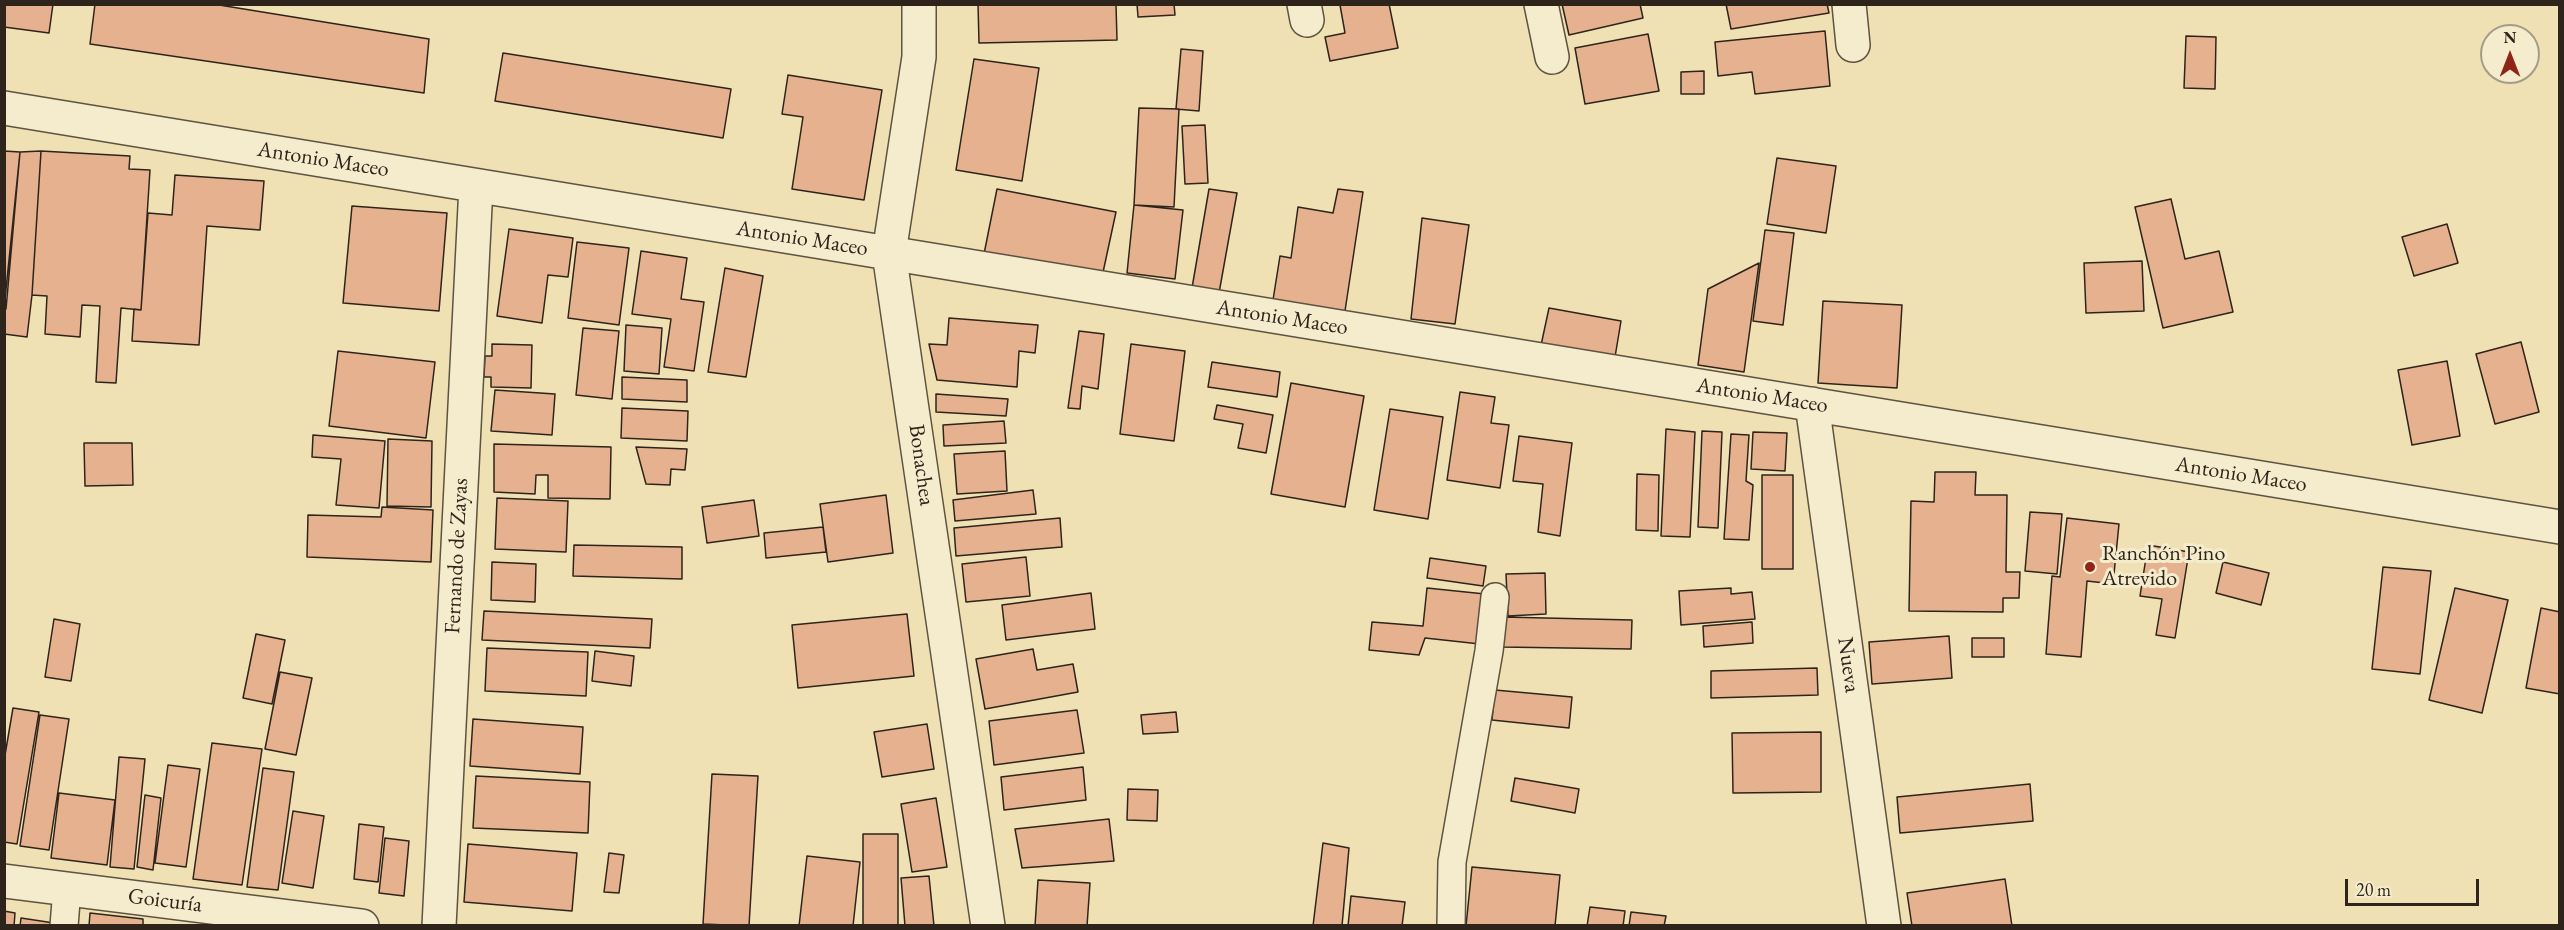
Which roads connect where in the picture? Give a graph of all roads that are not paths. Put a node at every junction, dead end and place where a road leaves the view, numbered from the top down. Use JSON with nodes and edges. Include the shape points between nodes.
{"nodes":[{"id":1,"x":919,"y":4,"type":"edge"},
{"id":2,"x":1541,"y":4,"type":"edge"},
{"id":3,"x":1849,"y":4,"type":"edge"},
{"id":4,"x":1853,"y":45,"type":"dead end"},
{"id":5,"x":1552,"y":57,"type":"dead end"},
{"id":6,"x":4,"y":108,"type":"edge"},
{"id":7,"x":476,"y":186,"type":"junction"},
{"id":8,"x":889,"y":253,"type":"junction"},
{"id":9,"x":1812,"y":404,"type":"junction"},
{"id":10,"x":2559,"y":526,"type":"edge"},
{"id":11,"x":1495,"y":597,"type":"dead end"},
{"id":12,"x":4,"y":881,"type":"edge"},
{"id":13,"x":67,"y":889,"type":"junction"},
{"id":14,"x":64,"y":926,"type":"edge"},
{"id":15,"x":362,"y":926,"type":"edge"},
{"id":16,"x":439,"y":926,"type":"edge"},
{"id":17,"x":988,"y":926,"type":"edge"},
{"id":18,"x":1451,"y":926,"type":"edge"},
{"id":19,"x":1884,"y":926,"type":"edge"}],
"edges":[{"from":1,"to":8,"type":"street","name":"Bonachea","via":[[919,57]]},
{"from":2,"to":5,"type":"street"},
{"from":3,"to":4,"type":"street"},
{"from":6,"to":7,"type":"street","name":"Antonio Maceo"},
{"from":7,"to":8,"type":"street","name":"Antonio Maceo"},
{"from":7,"to":16,"type":"street","name":"Fernando de Zayas"},
{"from":8,"to":9,"type":"street","name":"Antonio Maceo"},
{"from":8,"to":17,"type":"street","name":"Bonachea"},
{"from":9,"to":10,"type":"street","name":"Antonio Maceo"},
{"from":9,"to":19,"type":"street","name":"Nueva"},
{"from":11,"to":18,"type":"lane","via":[[1452,862]]},
{"from":12,"to":13,"type":"street","name":"Goicuría"},
{"from":13,"to":14,"type":"lane"},
{"from":13,"to":15,"type":"street","name":"Goicuría"}]}
